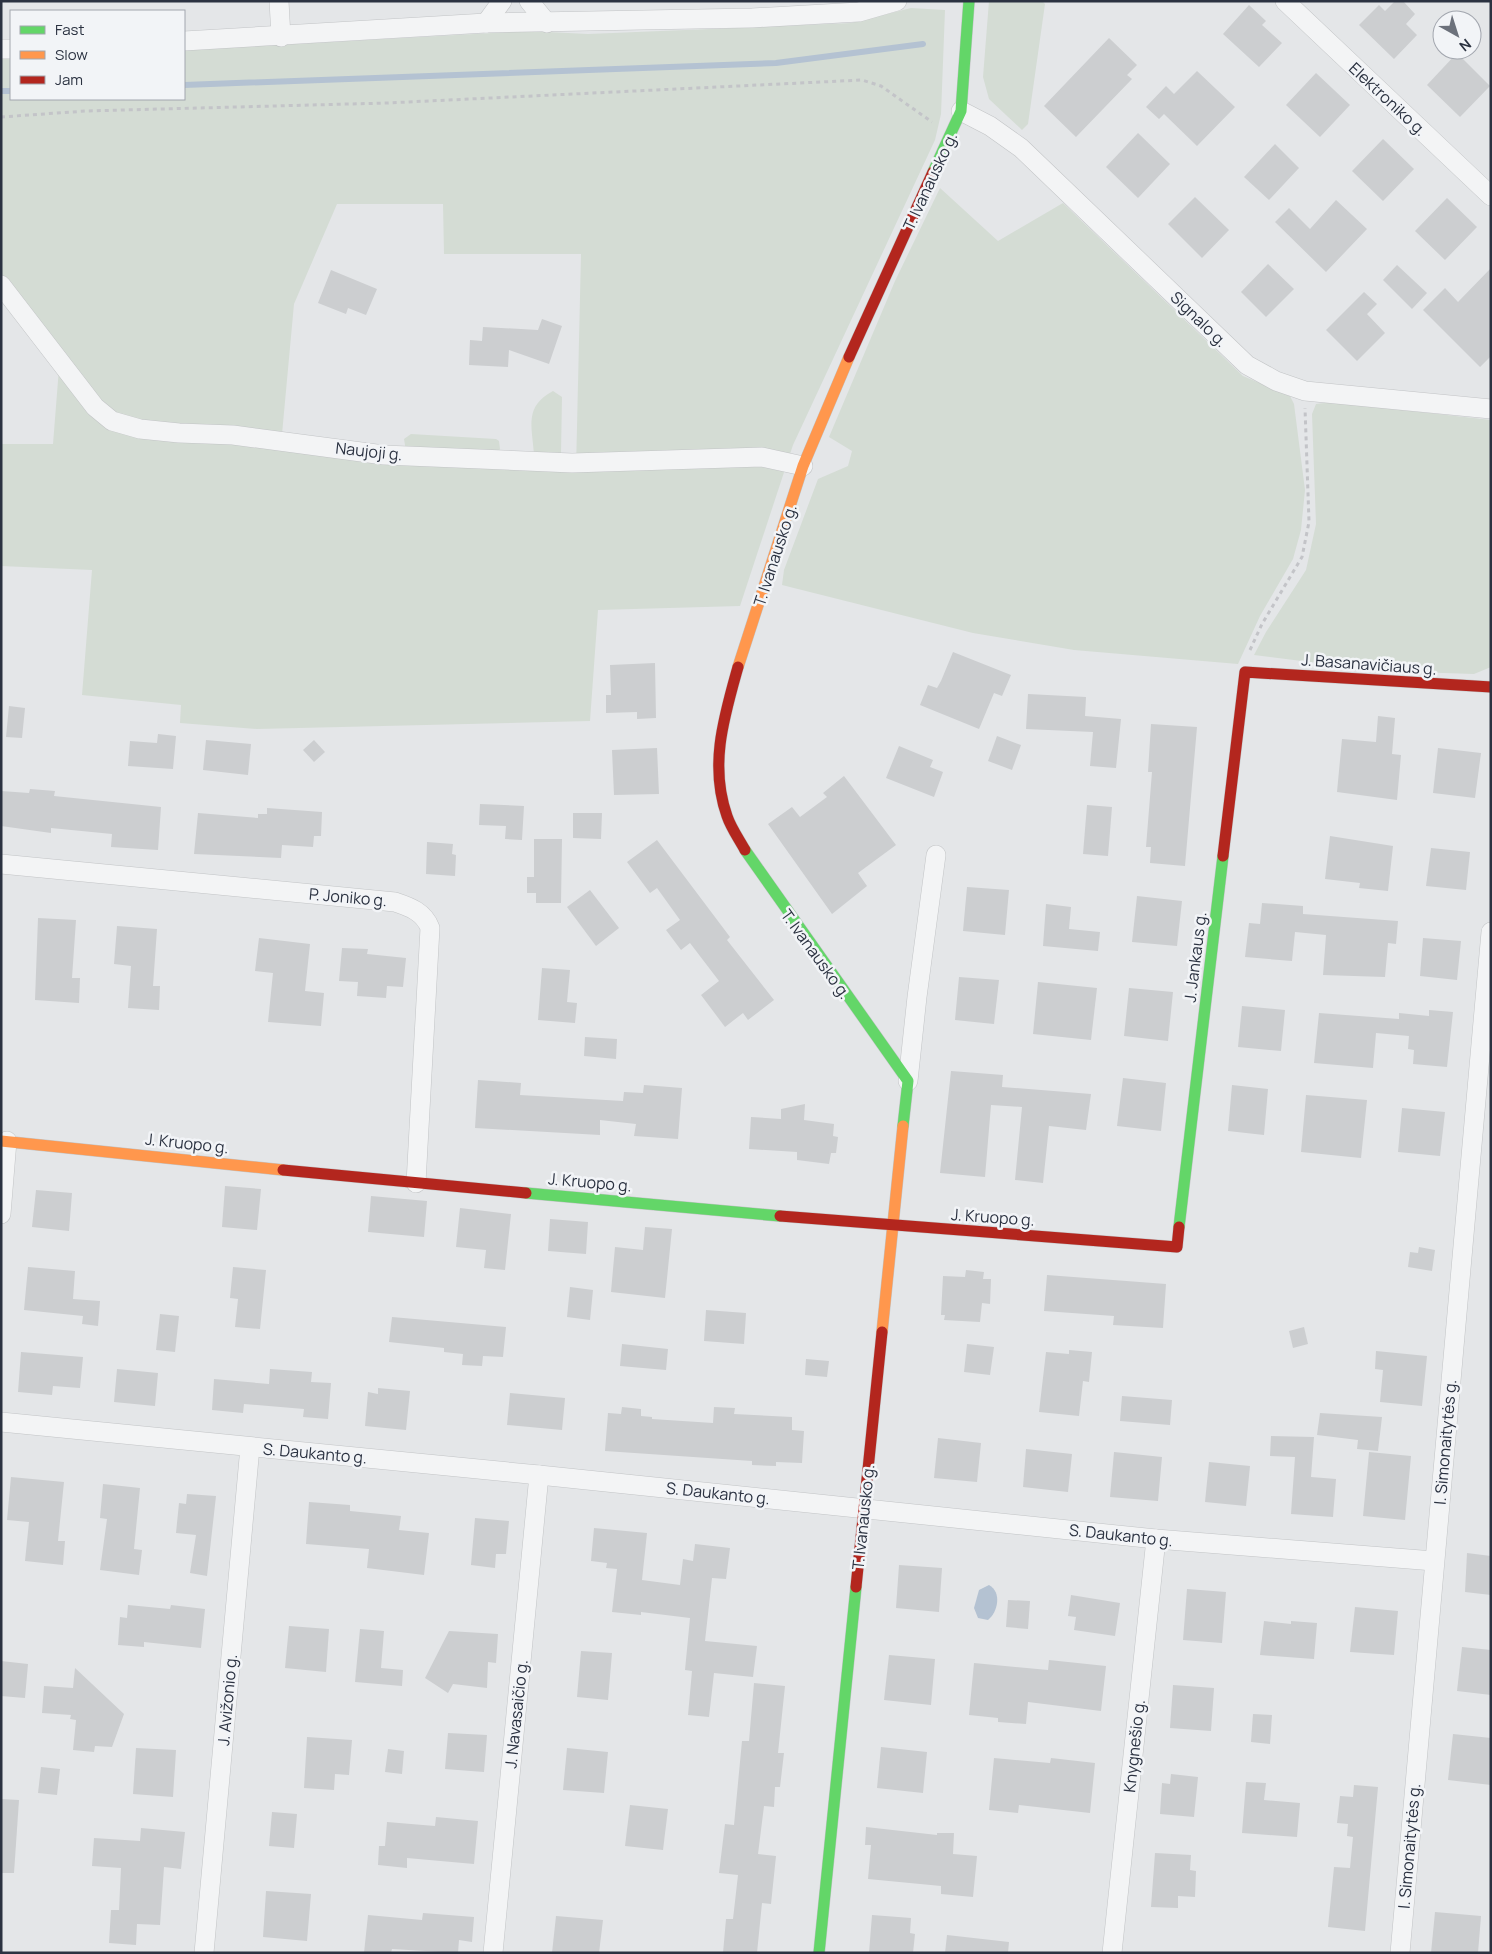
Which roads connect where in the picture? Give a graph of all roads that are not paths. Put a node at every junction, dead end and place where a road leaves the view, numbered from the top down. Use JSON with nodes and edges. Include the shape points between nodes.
{"nodes":[{"id":1,"x":279,"y":1,"type":"edge"},
{"id":2,"x":502,"y":1,"type":"edge"},
{"id":3,"x":529,"y":1,"type":"edge"},
{"id":4,"x":897,"y":1,"type":"edge"},
{"id":5,"x":968,"y":1,"type":"edge"},
{"id":6,"x":1286,"y":1,"type":"edge"},
{"id":7,"x":751,"y":10,"type":"edge"},
{"id":8,"x":486,"y":23,"type":"junction"},
{"id":9,"x":546,"y":23,"type":"junction"},
{"id":10,"x":282,"y":37,"type":"junction"},
{"id":11,"x":185,"y":41,"type":"edge"},
{"id":12,"x":961,"y":111,"type":"junction"},
{"id":13,"x":1491,"y":196,"type":"edge"},
{"id":14,"x":1,"y":285,"type":"edge"},
{"id":15,"x":1491,"y":409,"type":"edge"},
{"id":16,"x":803,"y":466,"type":"junction"},
{"id":17,"x":1245,"y":672,"type":"joint"},
{"id":18,"x":1491,"y":687,"type":"edge"},
{"id":19,"x":936,"y":855,"type":"dead end"},
{"id":20,"x":1,"y":864,"type":"edge"},
{"id":21,"x":1491,"y":932,"type":"edge"},
{"id":22,"x":908,"y":1080,"type":"junction"},
{"id":23,"x":4,"y":1141,"type":"edge"},
{"id":24,"x":416,"y":1183,"type":"junction"},
{"id":25,"x":1,"y":1214,"type":"edge"},
{"id":26,"x":894,"y":1226,"type":"junction"},
{"id":27,"x":1177,"y":1247,"type":"joint"},
{"id":28,"x":1,"y":1422,"type":"edge"},
{"id":29,"x":250,"y":1447,"type":"junction"},
{"id":30,"x":540,"y":1474,"type":"junction"},
{"id":31,"x":863,"y":1509,"type":"junction"},
{"id":32,"x":1156,"y":1539,"type":"junction"},
{"id":33,"x":1434,"y":1561,"type":"junction"},
{"id":34,"x":204,"y":1953,"type":"edge"},
{"id":35,"x":493,"y":1953,"type":"edge"},
{"id":36,"x":819,"y":1953,"type":"edge"},
{"id":37,"x":1112,"y":1953,"type":"edge"},
{"id":38,"x":1400,"y":1953,"type":"edge"}],
"edges":[{"from":1,"to":10,"type":"street"},
{"from":2,"to":8,"type":"street"},
{"from":3,"to":9,"type":"street"},
{"from":4,"to":7,"type":"street","via":[[859,12]]},
{"from":5,"to":12,"type":"street","name":"T. Ivanausko g."},
{"from":6,"to":13,"type":"street","name":"Elektroniko g."},
{"from":7,"to":9,"type":"street"},
{"from":8,"to":9,"type":"street"},
{"from":8,"to":10,"type":"street"},
{"from":10,"to":11,"type":"street"},
{"from":12,"to":15,"type":"street","name":"Signalo g.","via":[[1021,148],[1247,365],[1276,381],[1305,390]]},
{"from":12,"to":16,"type":"street","name":"T. Ivanausko g.","via":[[864,321]]},
{"from":14,"to":16,"type":"street","name":"Naujoji g.","via":[[95,407],[112,421],[140,429],[233,435],[392,455],[572,463],[762,457]]},
{"from":16,"to":22,"type":"street","name":"T. Ivanausko g.","via":[[720,733],[718,775],[727,816],[746,853]]},
{"from":17,"to":18,"type":"street","name":"J. Basanavičiaus g."},
{"from":17,"to":27,"type":"street","name":"J. Jankaus g."},
{"from":19,"to":22,"type":"street","name":"T. Ivanausko g."},
{"from":20,"to":24,"type":"street","name":"P. Joniko g.","via":[[396,902],[422,915],[430,928]]},
{"from":21,"to":33,"type":"street","name":"I. Simonaitytės g."},
{"from":22,"to":26,"type":"street","name":"T. Ivanausko g."},
{"from":23,"to":24,"type":"street","name":"J. Kruopo g."},
{"from":23,"to":25,"type":"street"},
{"from":24,"to":26,"type":"street","name":"J. Kruopo g."},
{"from":26,"to":27,"type":"street","name":"J. Kruopo g."},
{"from":26,"to":31,"type":"street","name":"T. Ivanausko g."},
{"from":28,"to":29,"type":"street","name":"S. Daukanto g."},
{"from":29,"to":30,"type":"street","name":"S. Daukanto g."},
{"from":29,"to":34,"type":"street","name":"J. Avižonio g."},
{"from":30,"to":31,"type":"street","name":"S. Daukanto g."},
{"from":30,"to":35,"type":"street","name":"J. Navasaičio g."},
{"from":31,"to":32,"type":"street","name":"S. Daukanto g."},
{"from":31,"to":36,"type":"street","name":"T. Ivanausko g."},
{"from":32,"to":33,"type":"street","name":"S. Daukanto g."},
{"from":32,"to":37,"type":"street","name":"Knygnešio g."},
{"from":33,"to":38,"type":"street","name":"I. Simonaitytės g."}]}
